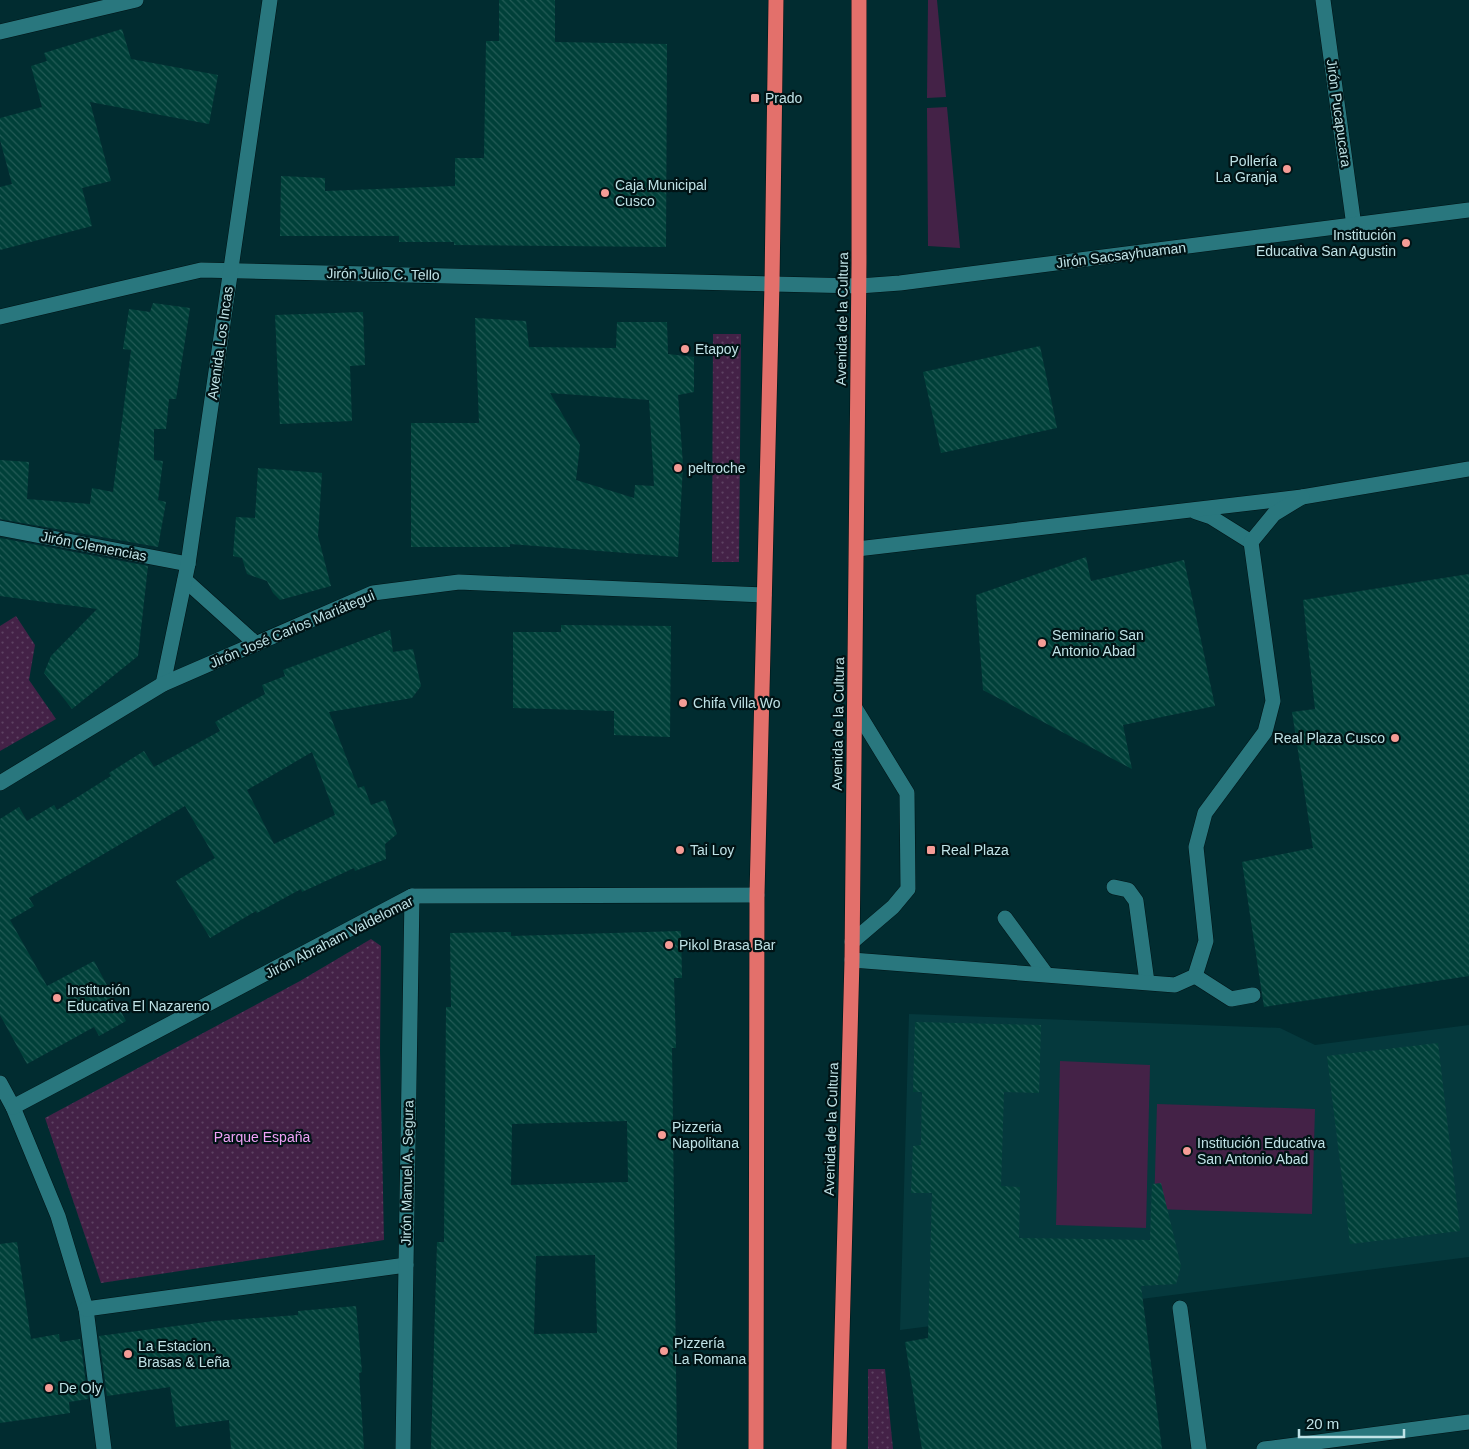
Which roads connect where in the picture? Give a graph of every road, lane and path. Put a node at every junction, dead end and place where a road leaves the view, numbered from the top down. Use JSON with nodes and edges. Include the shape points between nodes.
{"nodes":[{"id":1,"x":136,"y":0,"type":"edge"},
{"id":2,"x":270,"y":0,"type":"edge"},
{"id":3,"x":776,"y":0,"type":"edge"},
{"id":4,"x":859,"y":0,"type":"edge"},
{"id":5,"x":1323,"y":0,"type":"edge"},
{"id":6,"x":0,"y":32,"type":"edge"},
{"id":7,"x":1469,"y":210,"type":"edge"},
{"id":8,"x":1354,"y":226,"type":"junction"},
{"id":9,"x":231,"y":270,"type":"junction"},
{"id":10,"x":772,"y":284,"type":"junction"},
{"id":11,"x":859,"y":286,"type":"junction"},
{"id":12,"x":0,"y":316,"type":"edge"},
{"id":13,"x":1469,"y":469,"type":"edge"},
{"id":14,"x":1302,"y":497,"type":"junction"},
{"id":15,"x":1189,"y":510,"type":"junction"},
{"id":16,"x":0,"y":528,"type":"edge"},
{"id":17,"x":1251,"y":542,"type":"junction"},
{"id":18,"x":857,"y":549,"type":"junction"},
{"id":19,"x":188,"y":564,"type":"junction"},
{"id":20,"x":184,"y":580,"type":"junction"},
{"id":21,"x":764,"y":595,"type":"junction"},
{"id":22,"x":256,"y":644,"type":"junction"},
{"id":23,"x":163,"y":684,"type":"junction"},
{"id":24,"x":855,"y":708,"type":"junction"},
{"id":25,"x":0,"y":783,"type":"edge"},
{"id":26,"x":1114,"y":887,"type":"dead end"},
{"id":27,"x":757,"y":895,"type":"junction"},
{"id":28,"x":412,"y":896,"type":"junction"},
{"id":29,"x":1005,"y":918,"type":"dead end"},
{"id":30,"x":852,"y":942,"type":"junction"},
{"id":31,"x":852,"y":960,"type":"junction"},
{"id":32,"x":1046,"y":974,"type":"junction"},
{"id":33,"x":1195,"y":976,"type":"junction"},
{"id":34,"x":1147,"y":982,"type":"junction"},
{"id":35,"x":1253,"y":996,"type":"dead end"},
{"id":36,"x":0,"y":1083,"type":"edge"},
{"id":37,"x":13,"y":1107,"type":"junction"},
{"id":38,"x":406,"y":1265,"type":"junction"},
{"id":39,"x":1180,"y":1308,"type":"dead end"},
{"id":40,"x":86,"y":1309,"type":"junction"},
{"id":41,"x":1469,"y":1422,"type":"edge"},
{"id":42,"x":104,"y":1449,"type":"edge"},
{"id":43,"x":403,"y":1449,"type":"edge"},
{"id":44,"x":756,"y":1449,"type":"edge"},
{"id":45,"x":839,"y":1449,"type":"edge"},
{"id":46,"x":1199,"y":1449,"type":"edge"},
{"id":47,"x":1264,"y":1449,"type":"edge"}],
"edges":[{"from":1,"to":6,"type":"street"},
{"from":2,"to":9,"type":"street","name":"Avenida Los Incas"},
{"from":3,"to":10,"type":"highway"},
{"from":4,"to":11,"type":"highway","name":"Avenida de la Cultura"},
{"from":5,"to":8,"type":"street","name":"Jirón Pucapucara"},
{"from":7,"to":8,"type":"street","name":"Jirón Sacsayhuaman"},
{"from":8,"to":11,"type":"street","name":"Jirón Sacsayhuaman"},
{"from":9,"to":10,"type":"street","name":"Jirón Julio C. Tello"},
{"from":9,"to":12,"type":"street","name":"Jirón Julio C. Tello","via":[[201,270]]},
{"from":9,"to":19,"type":"street","name":"Avenida Los Incas"},
{"from":10,"to":11,"type":"street","name":"Jirón Sacsayhuaman"},
{"from":10,"to":21,"type":"highway"},
{"from":11,"to":18,"type":"highway","name":"Avenida de la Cultura"},
{"from":13,"to":14,"type":"street"},
{"from":14,"to":15,"type":"street"},
{"from":14,"to":17,"type":"street","via":[[1274,514]]},
{"from":15,"to":17,"type":"street","via":[[1211,517]]},
{"from":15,"to":18,"type":"street"},
{"from":16,"to":19,"type":"street","name":"Jirón Clemencias"},
{"from":17,"to":33,"type":"street","via":[[1273,701],[1265,732],[1205,813],[1196,847],[1206,941]]},
{"from":18,"to":24,"type":"highway","name":"Avenida de la Cultura"},
{"from":19,"to":20,"type":"street","name":"Avenida Los Incas"},
{"from":20,"to":22,"type":"street"},
{"from":20,"to":23,"type":"street","name":"Avenida Los Incas"},
{"from":21,"to":22,"type":"street","name":"Jirón José Carlos Mariátegui","via":[[459,582],[373,593]]},
{"from":21,"to":27,"type":"highway"},
{"from":22,"to":23,"type":"street","name":"Jirón José Carlos Mariátegui"},
{"from":23,"to":25,"type":"street","name":"Jirón José Carlos Mariátegui"},
{"from":24,"to":30,"type":"highway","name":"Avenida de la Cultura"},
{"from":24,"to":30,"type":"street","via":[[907,793],[908,889],[894,908]]},
{"from":26,"to":34,"type":"street","via":[[1128,890],[1136,901]]},
{"from":27,"to":28,"type":"street","name":"Jirón Abraham Valdelomar"},
{"from":27,"to":44,"type":"highway"},
{"from":28,"to":37,"type":"street","name":"Jirón Abraham Valdelomar"},
{"from":28,"to":38,"type":"street","name":"Jirón Manuel A. Segura"},
{"from":29,"to":32,"type":"street"},
{"from":30,"to":31,"type":"highway","name":"Avenida de la Cultura"},
{"from":31,"to":32,"type":"street"},
{"from":31,"to":45,"type":"highway","name":"Avenida de la Cultura"},
{"from":32,"to":34,"type":"street"},
{"from":33,"to":34,"type":"street","via":[[1175,985]]},
{"from":33,"to":35,"type":"street","via":[[1231,998]]},
{"from":36,"to":37,"type":"street"},
{"from":37,"to":40,"type":"street","via":[[58,1216]]},
{"from":38,"to":40,"type":"street"},
{"from":38,"to":43,"type":"street","name":"Jirón Manuel A. Segura"},
{"from":39,"to":46,"type":"street"},
{"from":40,"to":42,"type":"street"},
{"from":41,"to":47,"type":"street"}]}
